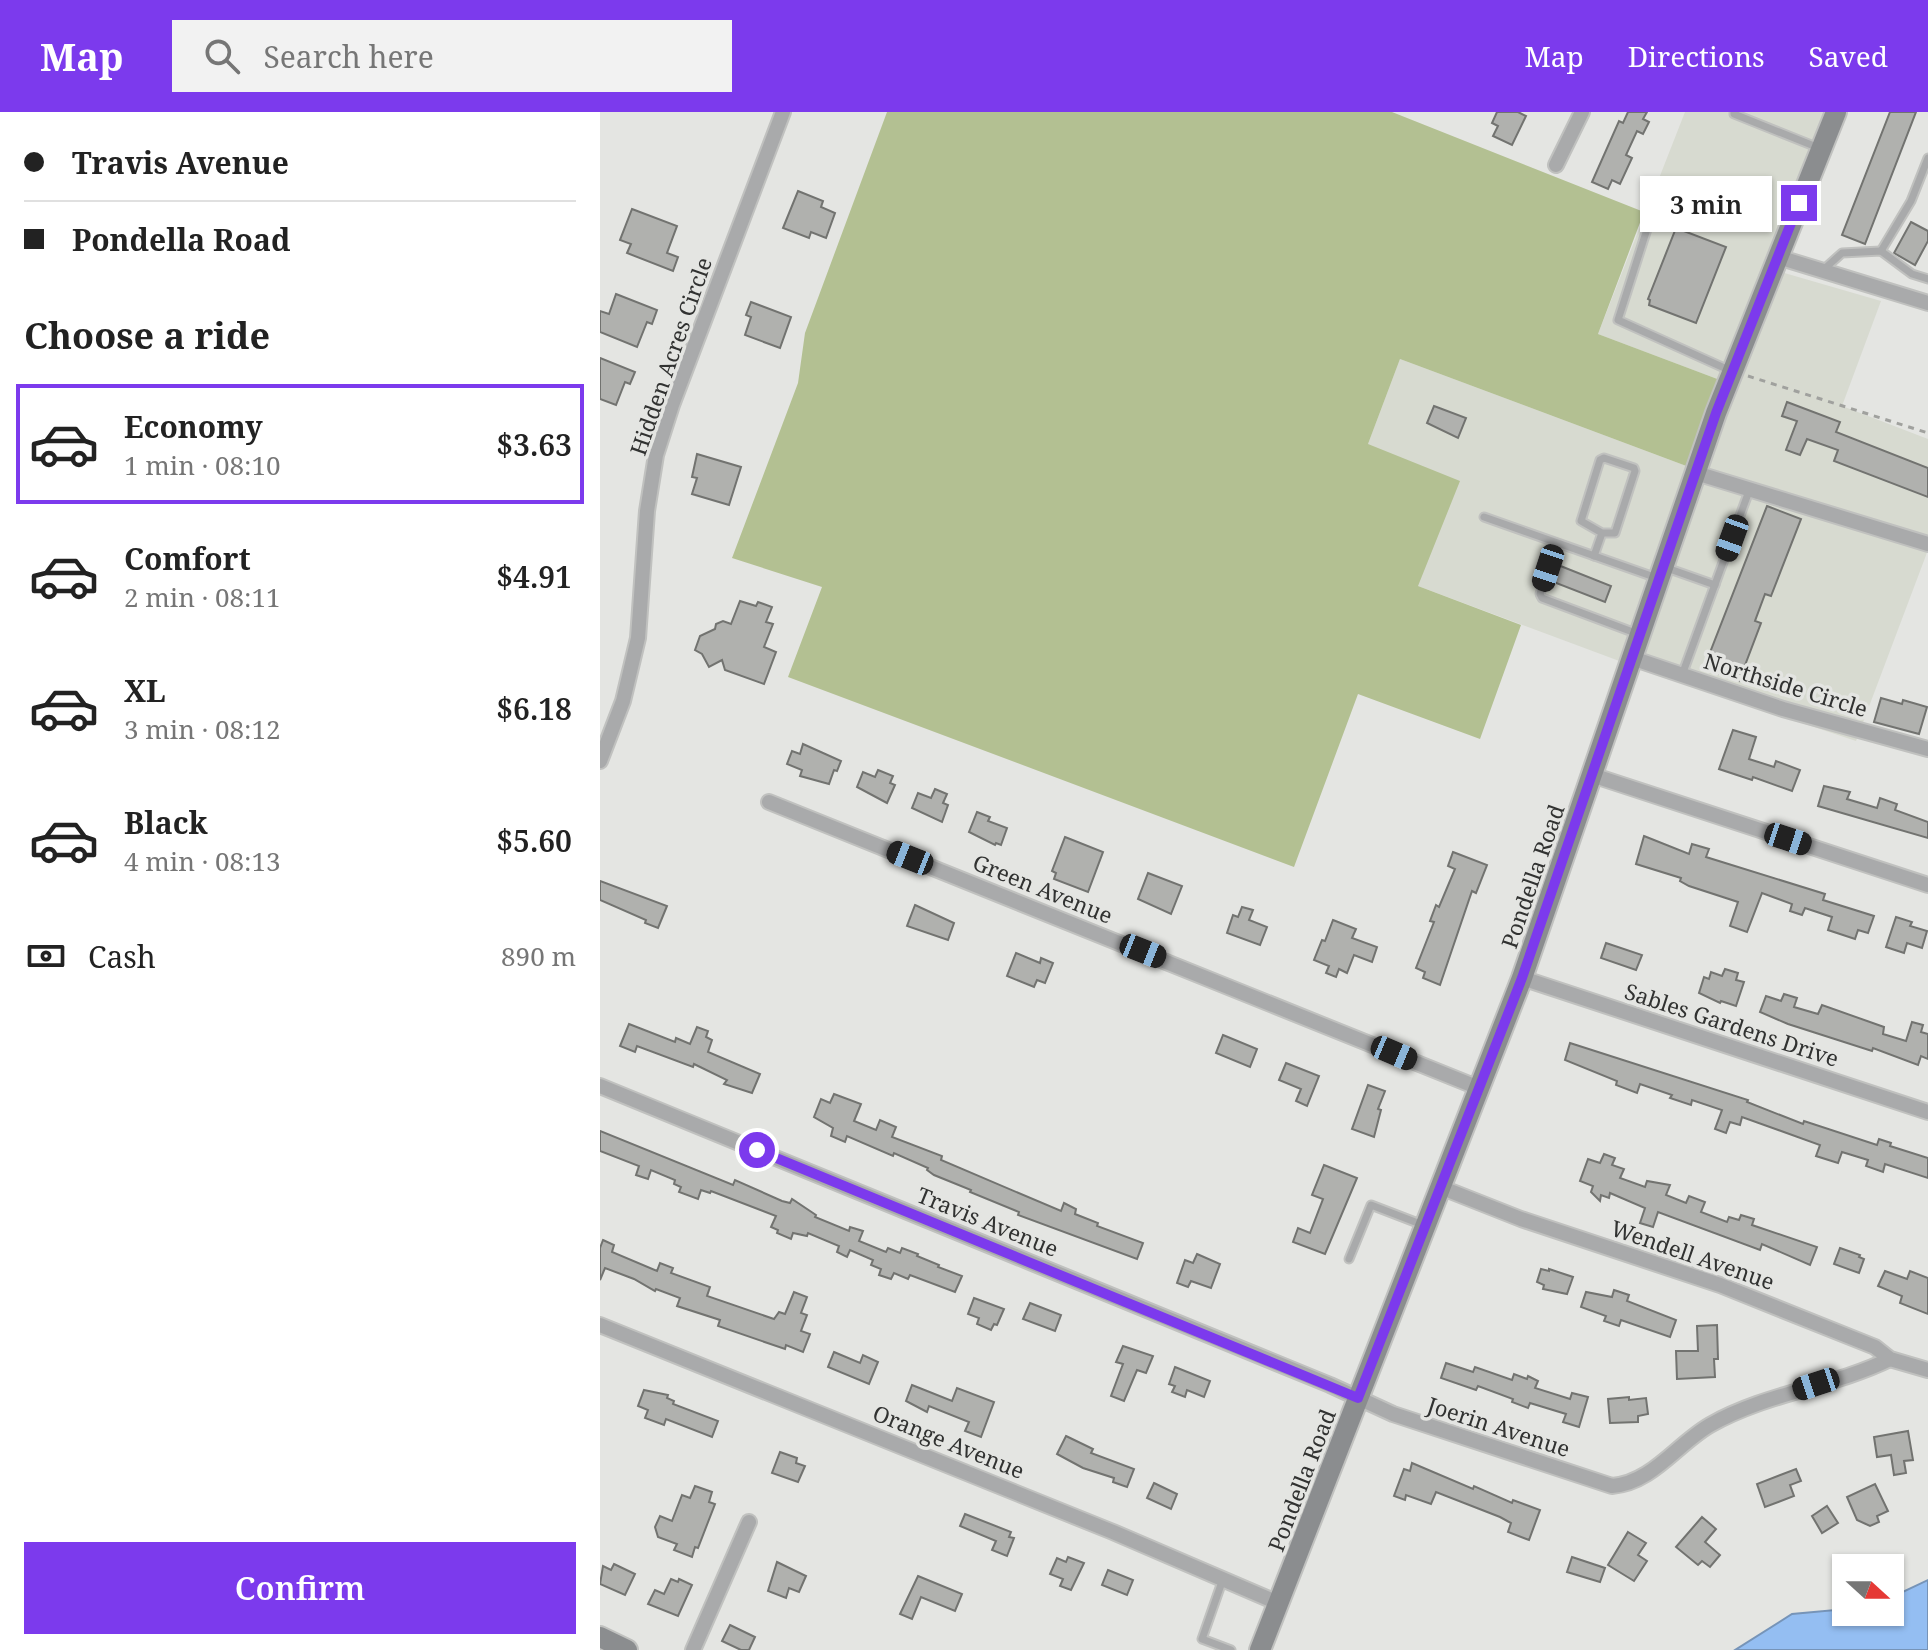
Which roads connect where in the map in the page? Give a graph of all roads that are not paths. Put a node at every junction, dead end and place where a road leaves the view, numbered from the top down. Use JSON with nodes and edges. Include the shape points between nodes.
{"nodes":[{"id":1,"x":783,"y":112,"type":"edge"},
{"id":2,"x":1582,"y":112,"type":"edge"},
{"id":3,"x":1734,"y":112,"type":"edge"},
{"id":4,"x":1836,"y":112,"type":"edge"},
{"id":5,"x":1821,"y":148,"type":"junction"},
{"id":6,"x":1928,"y":158,"type":"edge"},
{"id":7,"x":1556,"y":165,"type":"dead end"},
{"id":8,"x":1648,"y":226,"type":"dead end"},
{"id":9,"x":1881,"y":251,"type":"junction"},
{"id":10,"x":1778,"y":257,"type":"junction"},
{"id":11,"x":1822,"y":271,"type":"junction"},
{"id":12,"x":1928,"y":279,"type":"edge"},
{"id":13,"x":1928,"y":303,"type":"edge"},
{"id":14,"x":1732,"y":372,"type":"junction"},
{"id":15,"x":1696,"y":473,"type":"junction"},
{"id":16,"x":1749,"y":491,"type":"junction"},
{"id":17,"x":1484,"y":517,"type":"dead end"},
{"id":18,"x":1602,"y":533,"type":"junction"},
{"id":19,"x":1556,"y":543,"type":"junction"},
{"id":20,"x":1928,"y":544,"type":"edge"},
{"id":21,"x":1594,"y":556,"type":"junction"},
{"id":22,"x":1661,"y":573,"type":"junction"},
{"id":23,"x":1715,"y":585,"type":"junction"},
{"id":24,"x":1640,"y":635,"type":"junction"},
{"id":25,"x":1632,"y":658,"type":"junction"},
{"id":26,"x":1682,"y":675,"type":"junction"},
{"id":27,"x":1928,"y":749,"type":"edge"},
{"id":28,"x":600,"y":761,"type":"edge"},
{"id":29,"x":1592,"y":775,"type":"junction"},
{"id":30,"x":769,"y":802,"type":"dead end"},
{"id":31,"x":1928,"y":885,"type":"edge"},
{"id":32,"x":1522,"y":978,"type":"junction"},
{"id":33,"x":600,"y":1086,"type":"edge"},
{"id":34,"x":1479,"y":1088,"type":"junction"},
{"id":35,"x":1928,"y":1112,"type":"edge"},
{"id":36,"x":1440,"y":1187,"type":"junction"},
{"id":37,"x":1425,"y":1225,"type":"junction"},
{"id":38,"x":1349,"y":1259,"type":"dead end"},
{"id":39,"x":600,"y":1325,"type":"edge"},
{"id":40,"x":1890,"y":1359,"type":"junction"},
{"id":41,"x":1928,"y":1370,"type":"edge"},
{"id":42,"x":1358,"y":1398,"type":"junction"},
{"id":43,"x":749,"y":1522,"type":"dead end"},
{"id":44,"x":1223,"y":1579,"type":"junction"},
{"id":45,"x":1278,"y":1603,"type":"junction"},
{"id":46,"x":600,"y":1637,"type":"edge"},
{"id":47,"x":627,"y":1650,"type":"edge"},
{"id":48,"x":693,"y":1650,"type":"edge"},
{"id":49,"x":1231,"y":1650,"type":"edge"},
{"id":50,"x":1260,"y":1650,"type":"edge"}],
"edges":[{"from":1,"to":28,"type":"street","name":"Hidden Acres Circle","via":[[656,455],[638,638],[623,701]]},
{"from":2,"to":7,"type":"street"},
{"from":3,"to":5,"type":"lane"},
{"from":4,"to":5,"type":"main road","name":"Pondella Road"},
{"from":5,"to":10,"type":"main road","name":"Pondella Road"},
{"from":6,"to":9,"type":"lane","via":[[1911,201]]},
{"from":8,"to":14,"type":"lane","via":[[1618,320]]},
{"from":9,"to":11,"type":"lane","via":[[1842,253]]},
{"from":9,"to":12,"type":"lane"},
{"from":10,"to":11,"type":"street"},
{"from":10,"to":14,"type":"main road","name":"Pondella Road"},
{"from":11,"to":13,"type":"street"},
{"from":14,"to":15,"type":"main road","name":"Pondella Road"},
{"from":15,"to":16,"type":"street"},
{"from":15,"to":22,"type":"main road","name":"Pondella Road"},
{"from":16,"to":20,"type":"street"},
{"from":16,"to":23,"type":"lane"},
{"from":17,"to":19,"type":"lane"},
{"from":18,"to":18,"type":"lane","via":[[1615,533],[1635,471],[1604,458],[1581,521]]},
{"from":18,"to":21,"type":"lane"},
{"from":19,"to":21,"type":"lane"},
{"from":19,"to":24,"type":"lane","via":[[1542,598]]},
{"from":21,"to":22,"type":"lane"},
{"from":22,"to":23,"type":"lane"},
{"from":22,"to":24,"type":"main road","name":"Pondella Road"},
{"from":23,"to":26,"type":"lane"},
{"from":24,"to":25,"type":"main road","name":"Pondella Road"},
{"from":25,"to":26,"type":"street","name":"Northside Circle"},
{"from":25,"to":29,"type":"main road","name":"Pondella Road"},
{"from":26,"to":27,"type":"street","name":"Northside Circle"},
{"from":29,"to":31,"type":"street"},
{"from":29,"to":32,"type":"main road","name":"Pondella Road"},
{"from":30,"to":34,"type":"street","name":"Green Avenue"},
{"from":32,"to":34,"type":"main road","name":"Pondella Road"},
{"from":32,"to":35,"type":"street","name":"Sables Gardens Drive"},
{"from":33,"to":42,"type":"street","name":"Travis Avenue"},
{"from":34,"to":36,"type":"main road","name":"Pondella Road"},
{"from":36,"to":37,"type":"main road","name":"Pondella Road"},
{"from":36,"to":40,"type":"street","name":"Wendell Avenue","via":[[1777,1307],[1875,1347]]},
{"from":37,"to":38,"type":"lane","via":[[1371,1205]]},
{"from":37,"to":42,"type":"main road","name":"Pondella Road"},
{"from":39,"to":44,"type":"street","name":"Orange Avenue"},
{"from":40,"to":41,"type":"street","name":"Wendell Avenue"},
{"from":40,"to":42,"type":"street","name":"Joerin Avenue","via":[[1728,1416],[1629,1485],[1612,1486],[1548,1466]]},
{"from":42,"to":45,"type":"main road","name":"Pondella Road"},
{"from":43,"to":48,"type":"street"},
{"from":44,"to":45,"type":"street","name":"Orange Avenue"},
{"from":44,"to":49,"type":"lane","via":[[1202,1639]]},
{"from":45,"to":50,"type":"main road","name":"Pondella Road"},
{"from":46,"to":47,"type":"main road"}]}
